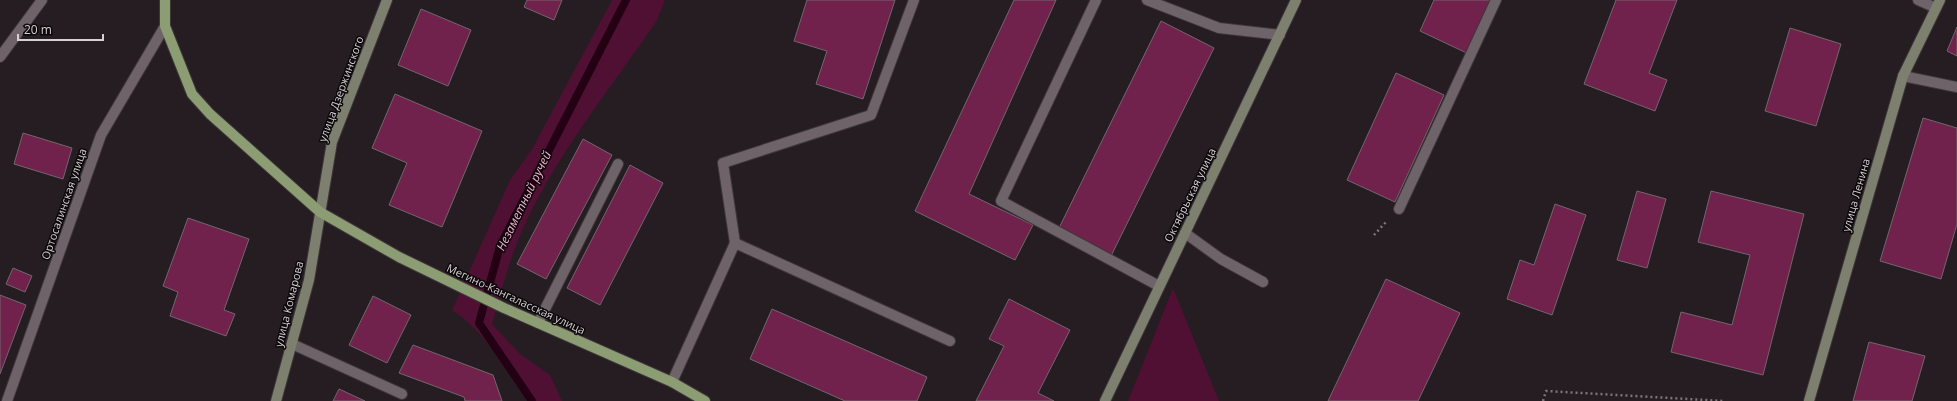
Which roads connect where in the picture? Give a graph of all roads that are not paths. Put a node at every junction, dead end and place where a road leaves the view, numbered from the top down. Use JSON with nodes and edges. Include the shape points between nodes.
{"nodes":[{"id":1,"x":42,"y":0,"type":"edge"},
{"id":2,"x":165,"y":0,"type":"edge"},
{"id":3,"x":386,"y":0,"type":"edge"},
{"id":4,"x":914,"y":0,"type":"edge"},
{"id":5,"x":1096,"y":0,"type":"edge"},
{"id":6,"x":1147,"y":0,"type":"edge"},
{"id":7,"x":1296,"y":0,"type":"edge"},
{"id":8,"x":1496,"y":0,"type":"edge"},
{"id":9,"x":1918,"y":0,"type":"edge"},
{"id":10,"x":1938,"y":4,"type":"edge"},
{"id":11,"x":165,"y":26,"type":"junction"},
{"id":12,"x":1280,"y":35,"type":"junction"},
{"id":13,"x":0,"y":57,"type":"edge"},
{"id":14,"x":1903,"y":76,"type":"junction"},
{"id":15,"x":1957,"y":87,"type":"edge"},
{"id":16,"x":618,"y":164,"type":"dead end"},
{"id":17,"x":1399,"y":209,"type":"dead end"},
{"id":18,"x":320,"y":212,"type":"junction"},
{"id":19,"x":1185,"y":233,"type":"junction"},
{"id":20,"x":735,"y":242,"type":"junction"},
{"id":21,"x":1263,"y":282,"type":"dead end"},
{"id":22,"x":1160,"y":286,"type":"junction"},
{"id":23,"x":538,"y":323,"type":"junction"},
{"id":24,"x":950,"y":342,"type":"dead end"},
{"id":25,"x":292,"y":344,"type":"junction"},
{"id":26,"x":672,"y":382,"type":"junction"},
{"id":27,"x":402,"y":394,"type":"dead end"},
{"id":28,"x":7,"y":401,"type":"edge"},
{"id":29,"x":276,"y":401,"type":"edge"},
{"id":30,"x":705,"y":401,"type":"edge"},
{"id":31,"x":1105,"y":401,"type":"edge"},
{"id":32,"x":1809,"y":401,"type":"edge"}],
"edges":[{"from":1,"to":13,"type":"street"},
{"from":2,"to":11,"type":"main road"},
{"from":3,"to":18,"type":"main road","name":"улица Дзержинского","via":[[332,142]]},
{"from":4,"to":20,"type":"street","via":[[872,115],[723,163]]},
{"from":5,"to":22,"type":"street","via":[[1001,201]]},
{"from":6,"to":12,"type":"street","via":[[1219,28]]},
{"from":7,"to":12,"type":"main road","name":"Октябрьская улица"},
{"from":8,"to":17,"type":"street"},
{"from":9,"to":10,"type":"street"},
{"from":10,"to":14,"type":"main road","name":"улица Ленина"},
{"from":11,"to":18,"type":"main road","via":[[192,94],[210,114]]},
{"from":11,"to":28,"type":"street","name":"Ортосалинская улица","via":[[102,135]]},
{"from":12,"to":19,"type":"main road","name":"Октябрьская улица"},
{"from":14,"to":15,"type":"street"},
{"from":14,"to":32,"type":"main road","name":"улица Ленина"},
{"from":16,"to":23,"type":"street"},
{"from":18,"to":23,"type":"main road","name":"Мегино-Кангаласская улица","via":[[399,257]]},
{"from":18,"to":25,"type":"main road","name":"улица Комарова","via":[[309,280]]},
{"from":19,"to":21,"type":"street","via":[[1221,259]]},
{"from":19,"to":22,"type":"main road","name":"Октябрьская улица"},
{"from":20,"to":24,"type":"street"},
{"from":20,"to":26,"type":"street"},
{"from":22,"to":31,"type":"main road","name":"Октябрьская улица"},
{"from":23,"to":26,"type":"main road","name":"Мегино-Кангаласская улица"},
{"from":25,"to":27,"type":"street"},
{"from":25,"to":29,"type":"main road","name":"улица Комарова"},
{"from":26,"to":30,"type":"main road","name":"Мегино-Кангаласская улица"}]}
